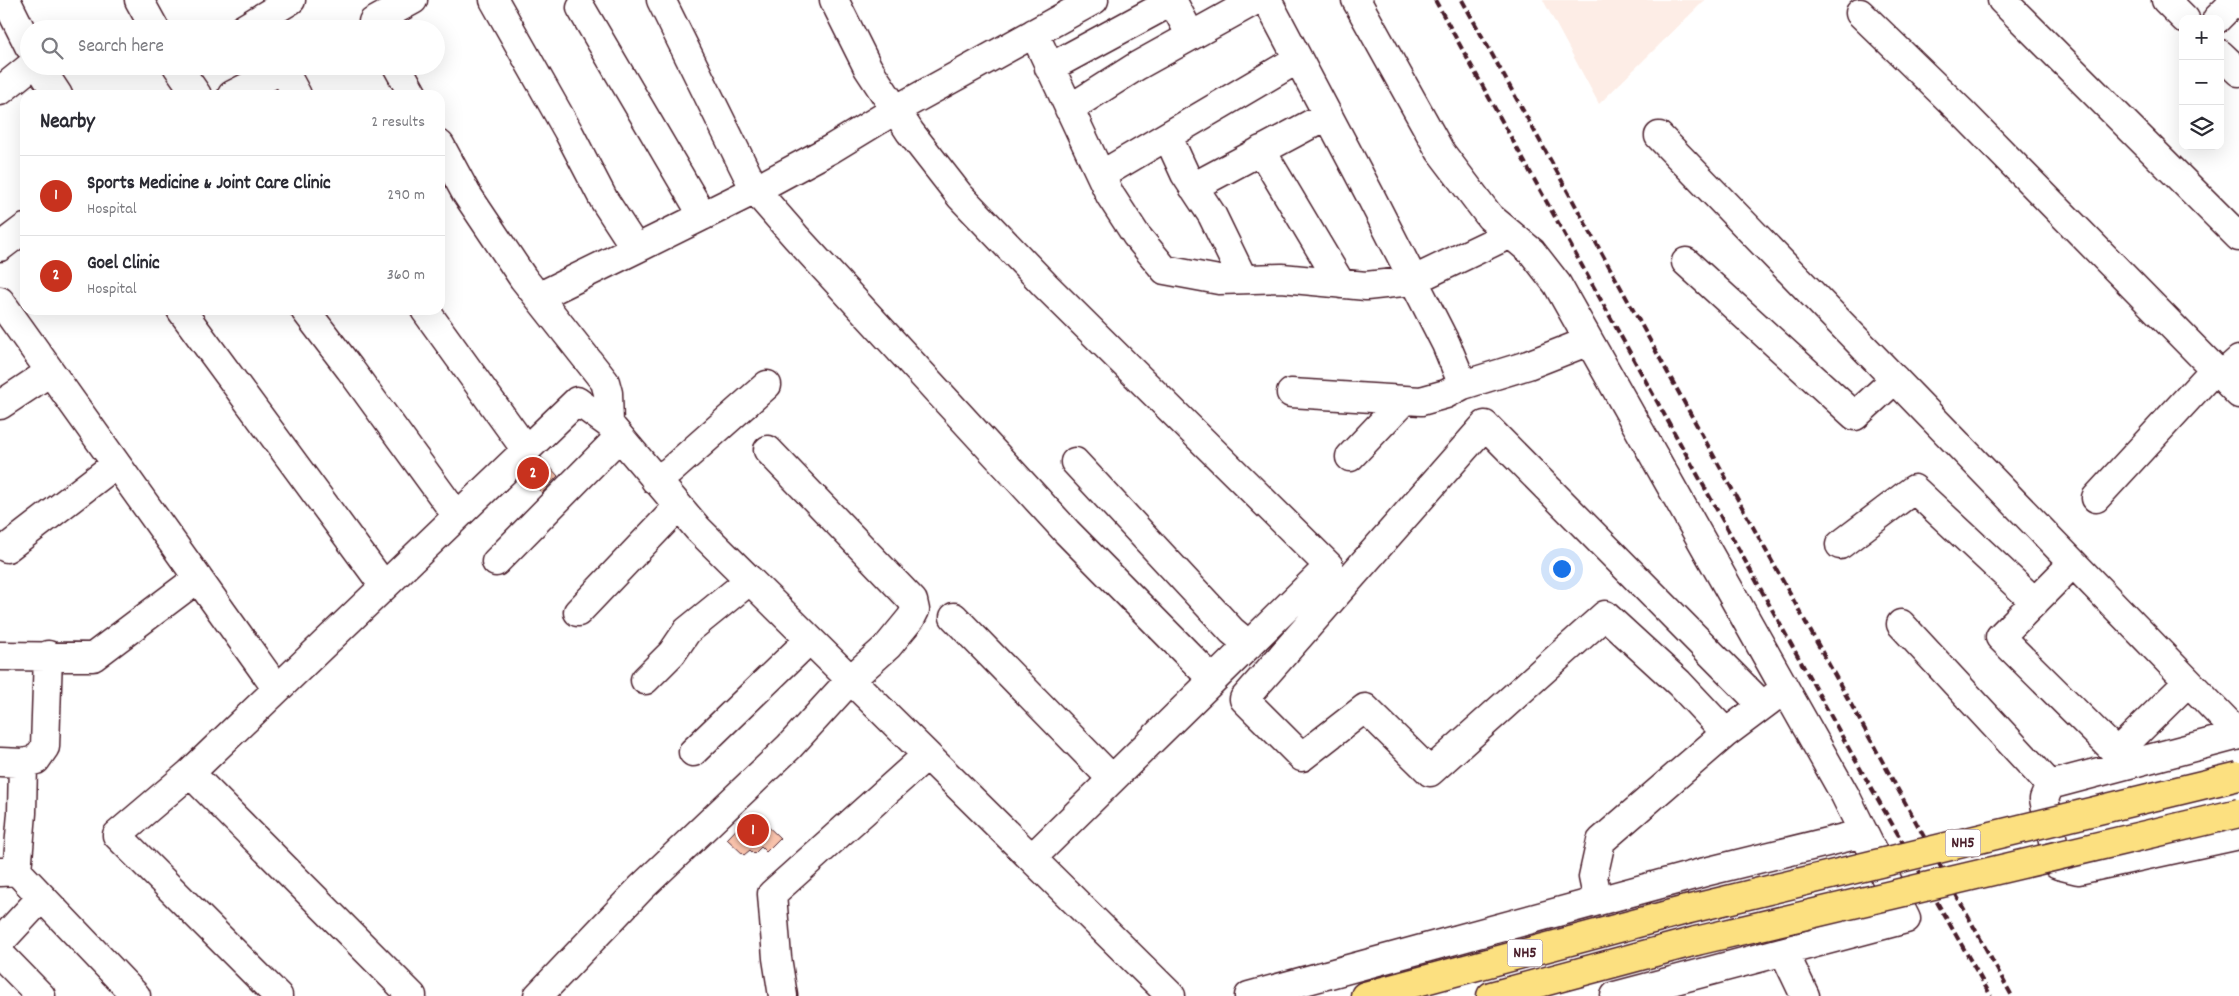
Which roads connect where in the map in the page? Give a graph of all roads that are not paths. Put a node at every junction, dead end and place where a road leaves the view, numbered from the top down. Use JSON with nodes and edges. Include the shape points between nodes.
{"nodes":[{"id":1,"x":6,"y":0,"type":"edge"},
{"id":2,"x":139,"y":0,"type":"edge"},
{"id":3,"x":291,"y":0,"type":"edge"},
{"id":4,"x":413,"y":0,"type":"edge"},
{"id":5,"x":494,"y":0,"type":"edge"},
{"id":6,"x":661,"y":0,"type":"edge"},
{"id":7,"x":834,"y":0,"type":"edge"},
{"id":8,"x":1256,"y":0,"type":"edge"},
{"id":9,"x":1267,"y":0,"type":"edge"},
{"id":10,"x":1356,"y":0,"type":"edge"},
{"id":11,"x":2002,"y":0,"type":"edge"},
{"id":12,"x":2166,"y":0,"type":"edge"},
{"id":13,"x":2236,"y":0,"type":"edge"},
{"id":14,"x":1078,"y":4,"type":"edge"},
{"id":15,"x":1166,"y":4,"type":"edge"},
{"id":16,"x":580,"y":8,"type":"dead end"},
{"id":17,"x":1860,"y":13,"type":"dead end"},
{"id":18,"x":2181,"y":15,"type":"edge"},
{"id":19,"x":2221,"y":15,"type":"edge"},
{"id":20,"x":150,"y":20,"type":"edge"},
{"id":21,"x":259,"y":20,"type":"edge"},
{"id":22,"x":380,"y":20,"type":"edge"},
{"id":23,"x":20,"y":28,"type":"edge"},
{"id":24,"x":1034,"y":33,"type":"junction"},
{"id":25,"x":1191,"y":36,"type":"junction"},
{"id":26,"x":2224,"y":58,"type":"edge"},
{"id":27,"x":1298,"y":59,"type":"junction"},
{"id":28,"x":1050,"y":68,"type":"junction"},
{"id":29,"x":2239,"y":72,"type":"edge"},
{"id":30,"x":20,"y":75,"type":"edge"},
{"id":31,"x":45,"y":75,"type":"edge"},
{"id":32,"x":183,"y":75,"type":"edge"},
{"id":33,"x":272,"y":75,"type":"edge"},
{"id":34,"x":289,"y":75,"type":"edge"},
{"id":35,"x":402,"y":75,"type":"edge"},
{"id":36,"x":55,"y":90,"type":"edge"},
{"id":37,"x":194,"y":90,"type":"edge"},
{"id":38,"x":242,"y":90,"type":"edge"},
{"id":39,"x":295,"y":90,"type":"edge"},
{"id":40,"x":410,"y":90,"type":"edge"},
{"id":41,"x":0,"y":92,"type":"edge"},
{"id":42,"x":1069,"y":109,"type":"junction"},
{"id":43,"x":896,"y":110,"type":"junction"},
{"id":44,"x":1328,"y":115,"type":"junction"},
{"id":45,"x":1659,"y":136,"type":"dead end"},
{"id":46,"x":1168,"y":137,"type":"junction"},
{"id":47,"x":1261,"y":150,"type":"junction"},
{"id":48,"x":445,"y":154,"type":"edge"},
{"id":49,"x":1101,"y":175,"type":"junction"},
{"id":50,"x":1194,"y":187,"type":"junction"},
{"id":51,"x":755,"y":190,"type":"junction"},
{"id":52,"x":703,"y":216,"type":"junction"},
{"id":53,"x":20,"y":232,"type":"edge"},
{"id":54,"x":1510,"y":234,"type":"junction"},
{"id":55,"x":2239,"y":237,"type":"edge"},
{"id":56,"x":0,"y":247,"type":"edge"},
{"id":57,"x":636,"y":249,"type":"junction"},
{"id":58,"x":1686,"y":262,"type":"dead end"},
{"id":59,"x":1243,"y":279,"type":"junction"},
{"id":60,"x":1412,"y":281,"type":"junction"},
{"id":61,"x":1341,"y":284,"type":"junction"},
{"id":62,"x":538,"y":297,"type":"junction"},
{"id":63,"x":0,"y":301,"type":"edge"},
{"id":64,"x":186,"y":315,"type":"edge"},
{"id":65,"x":309,"y":315,"type":"edge"},
{"id":66,"x":429,"y":315,"type":"edge"},
{"id":67,"x":1590,"y":341,"type":"junction"},
{"id":68,"x":596,"y":369,"type":"junction"},
{"id":69,"x":50,"y":372,"type":"junction"},
{"id":70,"x":2228,"y":375,"type":"edge"},
{"id":71,"x":1895,"y":379,"type":"junction"},
{"id":72,"x":767,"y":385,"type":"dead end"},
{"id":73,"x":1463,"y":385,"type":"junction"},
{"id":74,"x":1291,"y":393,"type":"dead end"},
{"id":75,"x":577,"y":400,"type":"junction"},
{"id":76,"x":1404,"y":400,"type":"junction"},
{"id":77,"x":0,"y":405,"type":"edge"},
{"id":78,"x":614,"y":430,"type":"junction"},
{"id":79,"x":526,"y":450,"type":"junction"},
{"id":80,"x":768,"y":450,"type":"dead end"},
{"id":81,"x":1350,"y":457,"type":"dead end"},
{"id":82,"x":1074,"y":462,"type":"dead end"},
{"id":83,"x":116,"y":464,"type":"junction"},
{"id":84,"x":655,"y":480,"type":"junction"},
{"id":85,"x":2096,"y":498,"type":"dead end"},
{"id":86,"x":678,"y":508,"type":"junction"},
{"id":87,"x":457,"y":516,"type":"junction"},
{"id":88,"x":1840,"y":546,"type":"dead end"},
{"id":89,"x":7,"y":548,"type":"dead end"},
{"id":90,"x":496,"y":562,"type":"dead end"},
{"id":91,"x":2073,"y":563,"type":"junction"},
{"id":92,"x":198,"y":578,"type":"junction"},
{"id":93,"x":750,"y":580,"type":"junction"},
{"id":94,"x":384,"y":586,"type":"junction"},
{"id":95,"x":2035,"y":602,"type":"junction"},
{"id":96,"x":578,"y":612,"type":"dead end"},
{"id":97,"x":954,"y":617,"type":"dead end"},
{"id":98,"x":1900,"y":624,"type":"dead end"},
{"id":99,"x":810,"y":640,"type":"junction"},
{"id":100,"x":1249,"y":645,"type":"junction"},
{"id":101,"x":48,"y":655,"type":"junction"},
{"id":102,"x":0,"y":656,"type":"edge"},
{"id":103,"x":645,"y":680,"type":"dead end"},
{"id":104,"x":850,"y":680,"type":"junction"},
{"id":105,"x":1213,"y":680,"type":"junction"},
{"id":106,"x":2188,"y":682,"type":"junction"},
{"id":107,"x":277,"y":689,"type":"junction"},
{"id":108,"x":1785,"y":689,"type":"junction"},
{"id":109,"x":1762,"y":705,"type":"junction"},
{"id":110,"x":1726,"y":733,"type":"junction"},
{"id":111,"x":2239,"y":735,"type":"edge"},
{"id":112,"x":693,"y":752,"type":"dead end"},
{"id":113,"x":927,"y":754,"type":"junction"},
{"id":114,"x":2122,"y":758,"type":"junction"},
{"id":115,"x":12,"y":762,"type":"edge"},
{"id":116,"x":190,"y":773,"type":"junction"},
{"id":117,"x":2239,"y":776,"type":"edge"},
{"id":118,"x":1112,"y":779,"type":"junction"},
{"id":119,"x":2050,"y":784,"type":"junction"},
{"id":120,"x":2239,"y":813,"type":"edge"},
{"id":121,"x":1864,"y":832,"type":"junction"},
{"id":122,"x":2239,"y":835,"type":"edge"},
{"id":123,"x":1032,"y":858,"type":"junction"},
{"id":124,"x":9,"y":872,"type":"edge"},
{"id":125,"x":41,"y":898,"type":"junction"},
{"id":126,"x":1598,"y":902,"type":"junction"},
{"id":127,"x":0,"y":942,"type":"edge"},
{"id":128,"x":1784,"y":952,"type":"junction"},
{"id":129,"x":0,"y":954,"type":"edge"},
{"id":130,"x":40,"y":996,"type":"edge"},
{"id":131,"x":136,"y":996,"type":"edge"},
{"id":132,"x":278,"y":996,"type":"edge"},
{"id":133,"x":412,"y":996,"type":"edge"},
{"id":134,"x":538,"y":996,"type":"edge"},
{"id":135,"x":782,"y":996,"type":"edge"},
{"id":136,"x":1171,"y":996,"type":"edge"},
{"id":137,"x":1250,"y":996,"type":"edge"},
{"id":138,"x":1365,"y":996,"type":"edge"},
{"id":139,"x":1491,"y":996,"type":"edge"},
{"id":140,"x":1615,"y":996,"type":"edge"},
{"id":141,"x":1805,"y":996,"type":"edge"}],
"edges":[{"from":1,"to":23,"type":"street"},
{"from":2,"to":20,"type":"street"},
{"from":3,"to":21,"type":"street"},
{"from":4,"to":22,"type":"street"},
{"from":5,"to":57,"type":"street","via":[[604,200]]},
{"from":6,"to":51,"type":"street"},
{"from":7,"to":43,"type":"street","via":[[868,68]]},
{"from":8,"to":25,"type":"street"},
{"from":9,"to":27,"type":"street"},
{"from":10,"to":54,"type":"street","via":[[1440,152],[1490,217]]},
{"from":11,"to":55,"type":"street"},
{"from":12,"to":18,"type":"street"},
{"from":13,"to":19,"type":"street"},
{"from":14,"to":24,"type":"street"},
{"from":15,"to":25,"type":"street"},
{"from":15,"to":28,"type":"street"},
{"from":16,"to":52,"type":"street"},
{"from":17,"to":70,"type":"street"},
{"from":24,"to":28,"type":"street"},
{"from":24,"to":43,"type":"street"},
{"from":25,"to":42,"type":"street"},
{"from":26,"to":29,"type":"street"},
{"from":27,"to":44,"type":"street"},
{"from":27,"to":46,"type":"street"},
{"from":28,"to":42,"type":"street"},
{"from":30,"to":41,"type":"street"},
{"from":31,"to":36,"type":"street"},
{"from":32,"to":37,"type":"street"},
{"from":33,"to":38,"type":"street"},
{"from":34,"to":39,"type":"street"},
{"from":35,"to":40,"type":"street"},
{"from":42,"to":49,"type":"street"},
{"from":43,"to":51,"type":"street"},
{"from":43,"to":100,"type":"street","via":[[973,210],[1329,566]]},
{"from":44,"to":47,"type":"street"},
{"from":44,"to":60,"type":"street"},
{"from":45,"to":71,"type":"street"},
{"from":46,"to":49,"type":"street"},
{"from":46,"to":50,"type":"street"},
{"from":47,"to":50,"type":"street"},
{"from":47,"to":61,"type":"street"},
{"from":48,"to":62,"type":"street","via":[[466,193]]},
{"from":49,"to":59,"type":"street","via":[[1136,235],[1164,270],[1218,280]]},
{"from":50,"to":59,"type":"street","via":[[1212,215]]},
{"from":51,"to":52,"type":"street"},
{"from":51,"to":105,"type":"street","via":[[1067,532]]},
{"from":52,"to":57,"type":"street"},
{"from":53,"to":56,"type":"street"},
{"from":54,"to":60,"type":"street"},
{"from":54,"to":67,"type":"street","via":[[1532,252],[1558,284]]},
{"from":57,"to":62,"type":"street"},
{"from":58,"to":71,"type":"street","via":[[1855,416]]},
{"from":59,"to":61,"type":"street","via":[[1282,278]]},
{"from":60,"to":61,"type":"street","via":[[1366,286]]},
{"from":60,"to":73,"type":"street","via":[[1446,344]]},
{"from":62,"to":68,"type":"street"},
{"from":63,"to":69,"type":"street"},
{"from":64,"to":94,"type":"street"},
{"from":65,"to":87,"type":"street"},
{"from":66,"to":79,"type":"street"},
{"from":67,"to":73,"type":"street"},
{"from":67,"to":108,"type":"street"},
{"from":68,"to":75,"type":"street"},
{"from":68,"to":78,"type":"street","via":[[605,382]]},
{"from":69,"to":77,"type":"street"},
{"from":69,"to":83,"type":"street"},
{"from":70,"to":85,"type":"street"},
{"from":71,"to":91,"type":"street"},
{"from":72,"to":84,"type":"street","via":[[670,471]]},
{"from":73,"to":76,"type":"street","via":[[1421,402]]},
{"from":74,"to":76,"type":"street"},
{"from":75,"to":78,"type":"street"},
{"from":75,"to":79,"type":"street"},
{"from":76,"to":81,"type":"street"},
{"from":78,"to":84,"type":"street"},
{"from":78,"to":90,"type":"street"},
{"from":79,"to":87,"type":"street"},
{"from":80,"to":104,"type":"street","via":[[913,601],[915,610],[911,618],[888,646]]},
{"from":82,"to":100,"type":"street"},
{"from":83,"to":89,"type":"street"},
{"from":83,"to":92,"type":"street"},
{"from":84,"to":86,"type":"street"},
{"from":86,"to":93,"type":"street"},
{"from":86,"to":96,"type":"street"},
{"from":87,"to":94,"type":"street"},
{"from":88,"to":95,"type":"street","via":[[1914,489]]},
{"from":91,"to":95,"type":"street"},
{"from":91,"to":106,"type":"street"},
{"from":92,"to":101,"type":"street","via":[[94,657]]},
{"from":92,"to":107,"type":"street"},
{"from":93,"to":99,"type":"street"},
{"from":93,"to":103,"type":"street","via":[[687,631],[672,653]]},
{"from":94,"to":107,"type":"street"},
{"from":95,"to":114,"type":"street","via":[[2000,637]]},
{"from":97,"to":118,"type":"street"},
{"from":98,"to":119,"type":"street"},
{"from":99,"to":104,"type":"street"},
{"from":99,"to":112,"type":"street"},
{"from":100,"to":105,"type":"street"},
{"from":101,"to":102,"type":"street"},
{"from":101,"to":115,"type":"street","via":[[45,747],[36,760]]},
{"from":104,"to":113,"type":"street"},
{"from":104,"to":134,"type":"street","via":[[789,748],[641,888]]},
{"from":105,"to":118,"type":"street"},
{"from":106,"to":111,"type":"street"},
{"from":106,"to":114,"type":"street"},
{"from":107,"to":116,"type":"street"},
{"from":108,"to":109,"type":"street"},
{"from":108,"to":121,"type":"street"},
{"from":109,"to":110,"type":"street"},
{"from":109,"to":110,"type":"street","via":[[1485,425],[1244,700],[1302,757],[1365,708],[1430,772],[1605,615],[1679,683]]},
{"from":110,"to":126,"type":"street","via":[[1601,841],[1593,877]]},
{"from":111,"to":114,"type":"street"},
{"from":113,"to":123,"type":"street"},
{"from":113,"to":135,"type":"street","via":[[772,894]]},
{"from":114,"to":119,"type":"street"},
{"from":115,"to":124,"type":"street","via":[[22,812]]},
{"from":116,"to":132,"type":"street","via":[[117,835]]},
{"from":116,"to":133,"type":"street"},
{"from":117,"to":138,"type":"highway","number":"NH5","bridge":true,"via":[[1686,910]]},
{"from":118,"to":123,"type":"street"},
{"from":119,"to":122,"type":"street","via":[[2044,799],[2058,865],[2078,870]]},
{"from":120,"to":139,"type":"highway","number":"NH5","bridge":true,"via":[[1696,941]]},
{"from":121,"to":126,"type":"street"},
{"from":121,"to":128,"type":"street","via":[[1906,919]]},
{"from":123,"to":136,"type":"street"},
{"from":124,"to":125,"type":"street"},
{"from":125,"to":127,"type":"street"},
{"from":125,"to":131,"type":"street"},
{"from":126,"to":137,"type":"street"},
{"from":128,"to":140,"type":"street"},
{"from":128,"to":141,"type":"street"},
{"from":129,"to":130,"type":"street"}]}
